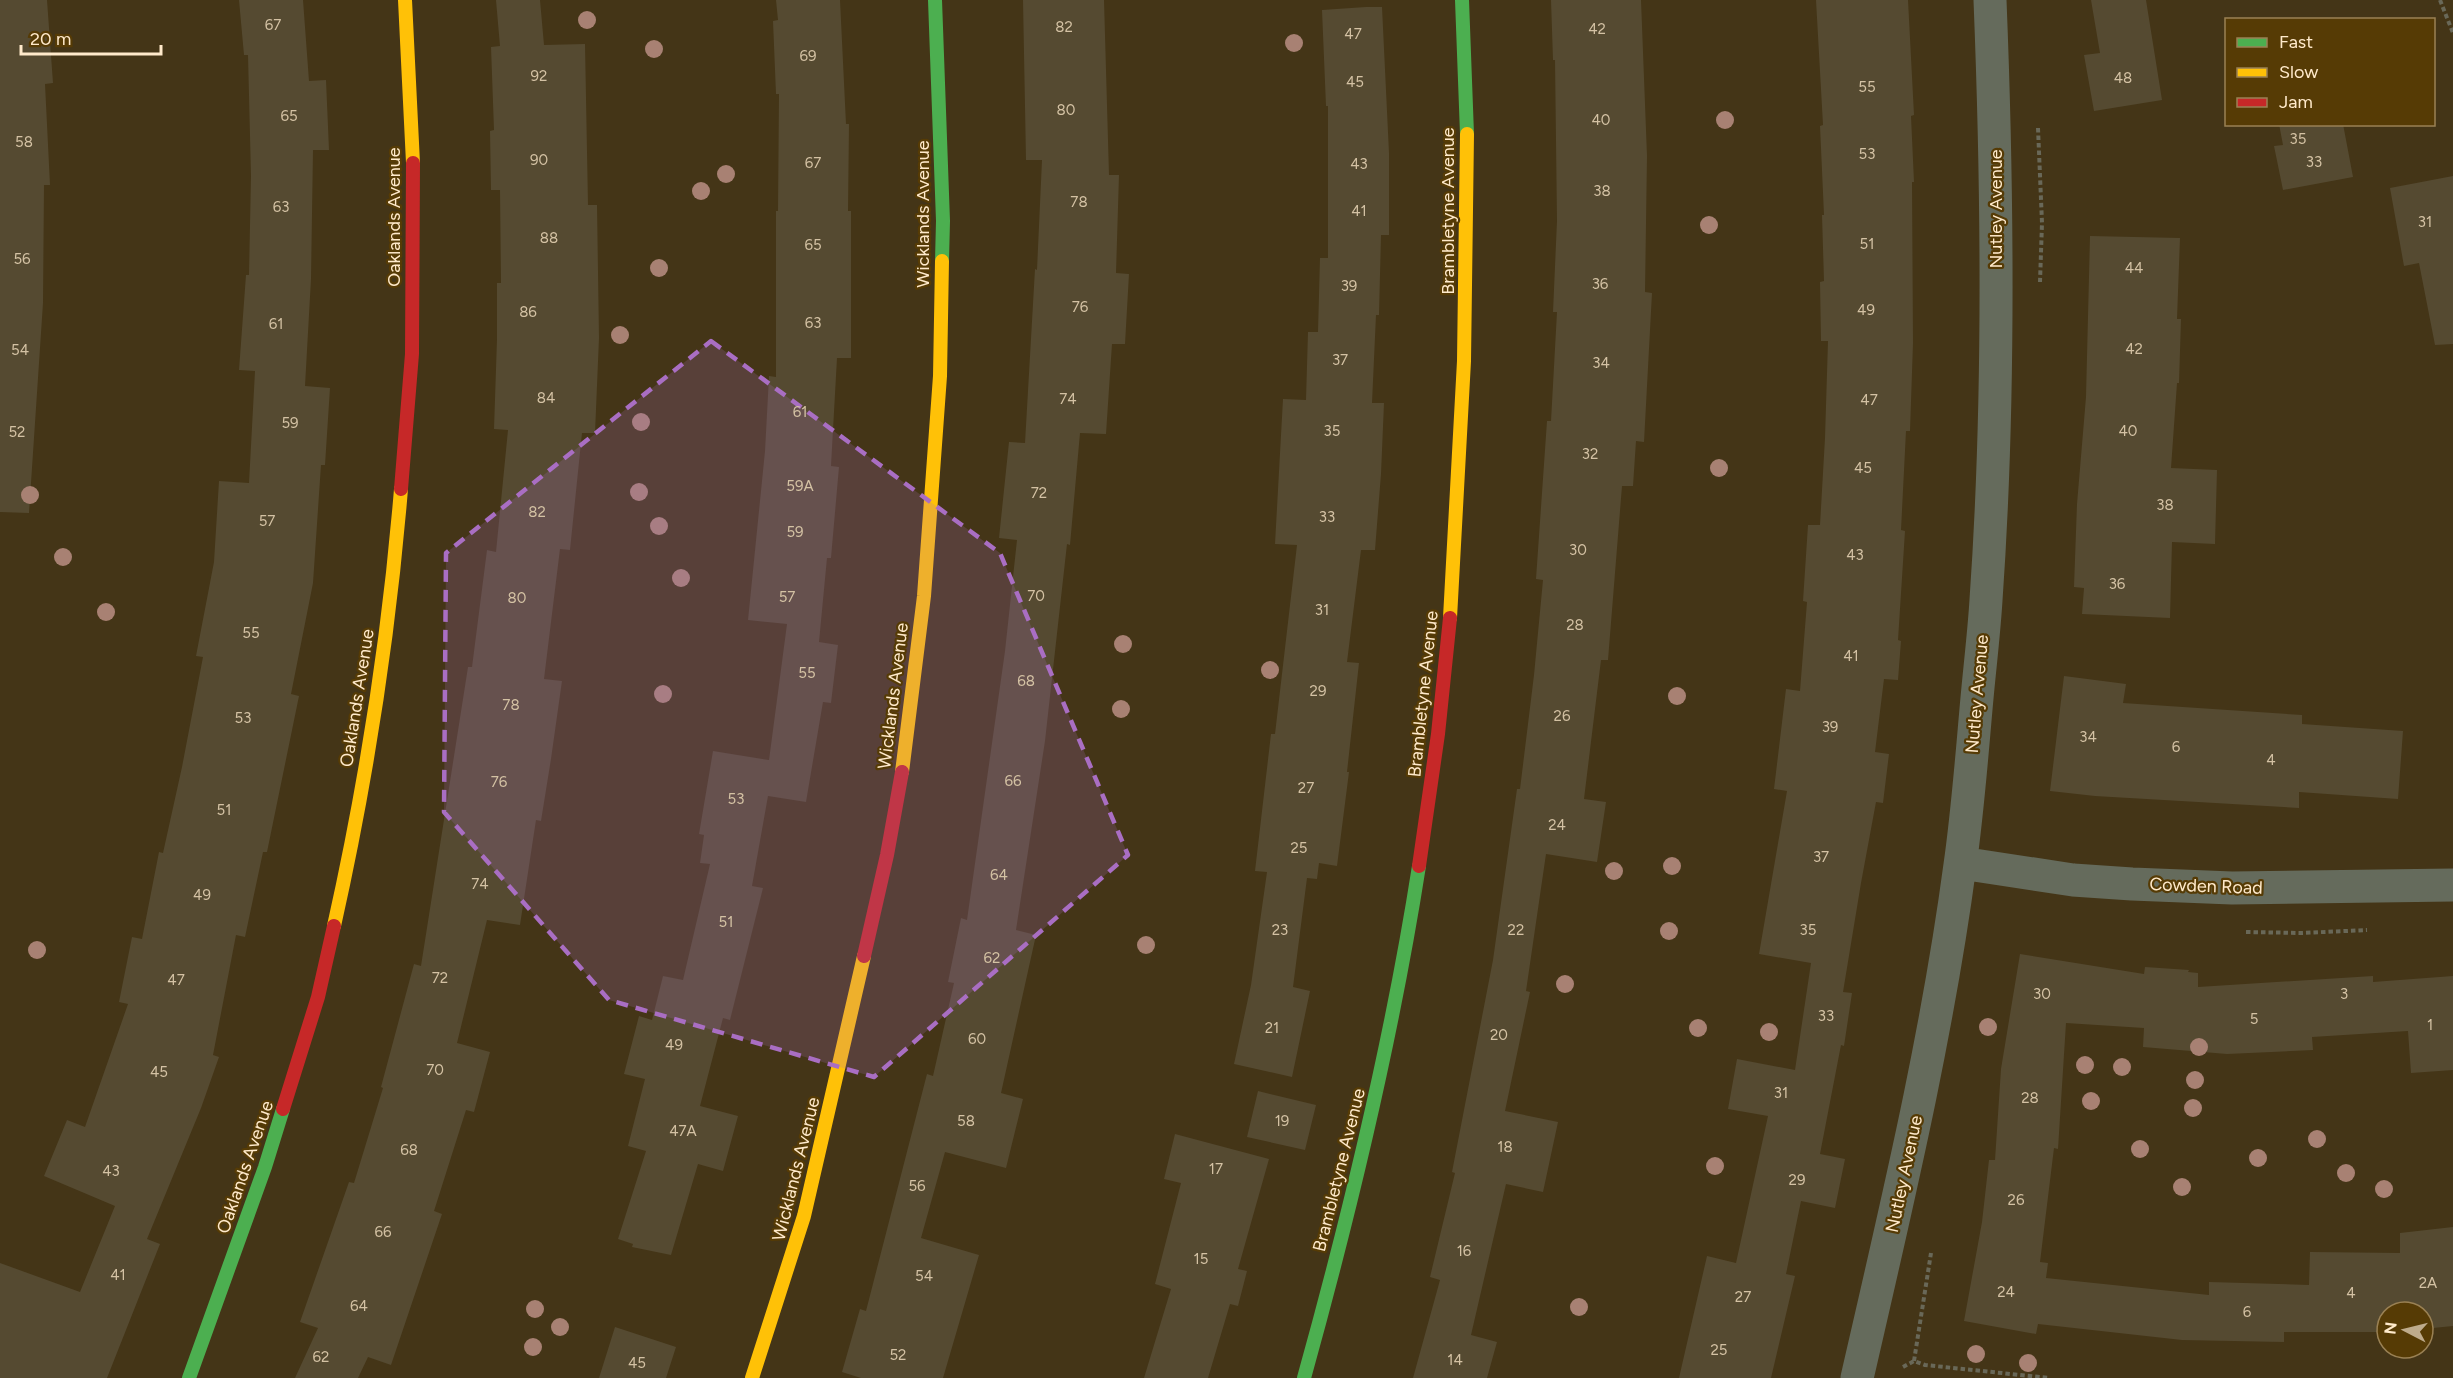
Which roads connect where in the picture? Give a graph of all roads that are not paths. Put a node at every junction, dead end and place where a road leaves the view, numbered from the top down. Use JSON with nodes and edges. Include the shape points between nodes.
{"nodes":[{"id":1,"x":405,"y":0,"type":"edge"},
{"id":2,"x":935,"y":0,"type":"edge"},
{"id":3,"x":1462,"y":0,"type":"edge"},
{"id":4,"x":1990,"y":0,"type":"edge"},
{"id":5,"x":1960,"y":863,"type":"junction"},
{"id":6,"x":2453,"y":885,"type":"edge"},
{"id":7,"x":189,"y":1378,"type":"edge"},
{"id":8,"x":752,"y":1378,"type":"edge"},
{"id":9,"x":1304,"y":1378,"type":"edge"},
{"id":10,"x":1857,"y":1378,"type":"edge"}],
"edges":[{"from":1,"to":7,"type":"street","name":"Oaklands Avenue","via":[[414,182],[412,354],[380,671],[350,855],[318,997],[265,1167]]},
{"from":2,"to":8,"type":"street","name":"Wicklands Avenue","via":[[943,221],[940,376],[925,585],[907,743],[882,878],[816,1170]]},
{"from":3,"to":9,"type":"street","name":"Brambletyne Avenue","via":[[1468,218],[1466,331],[1455,545],[1439,732],[1408,933],[1372,1111]]},
{"from":4,"to":5,"type":"street","name":"Nutley Avenue","via":[[1997,194],[1993,456],[1986,604]]},
{"from":5,"to":6,"type":"street","name":"Cowden Road","via":[[2073,880],[2145,885]]},
{"from":5,"to":10,"type":"street","name":"Nutley Avenue","via":[[1906,1166]]}]}
